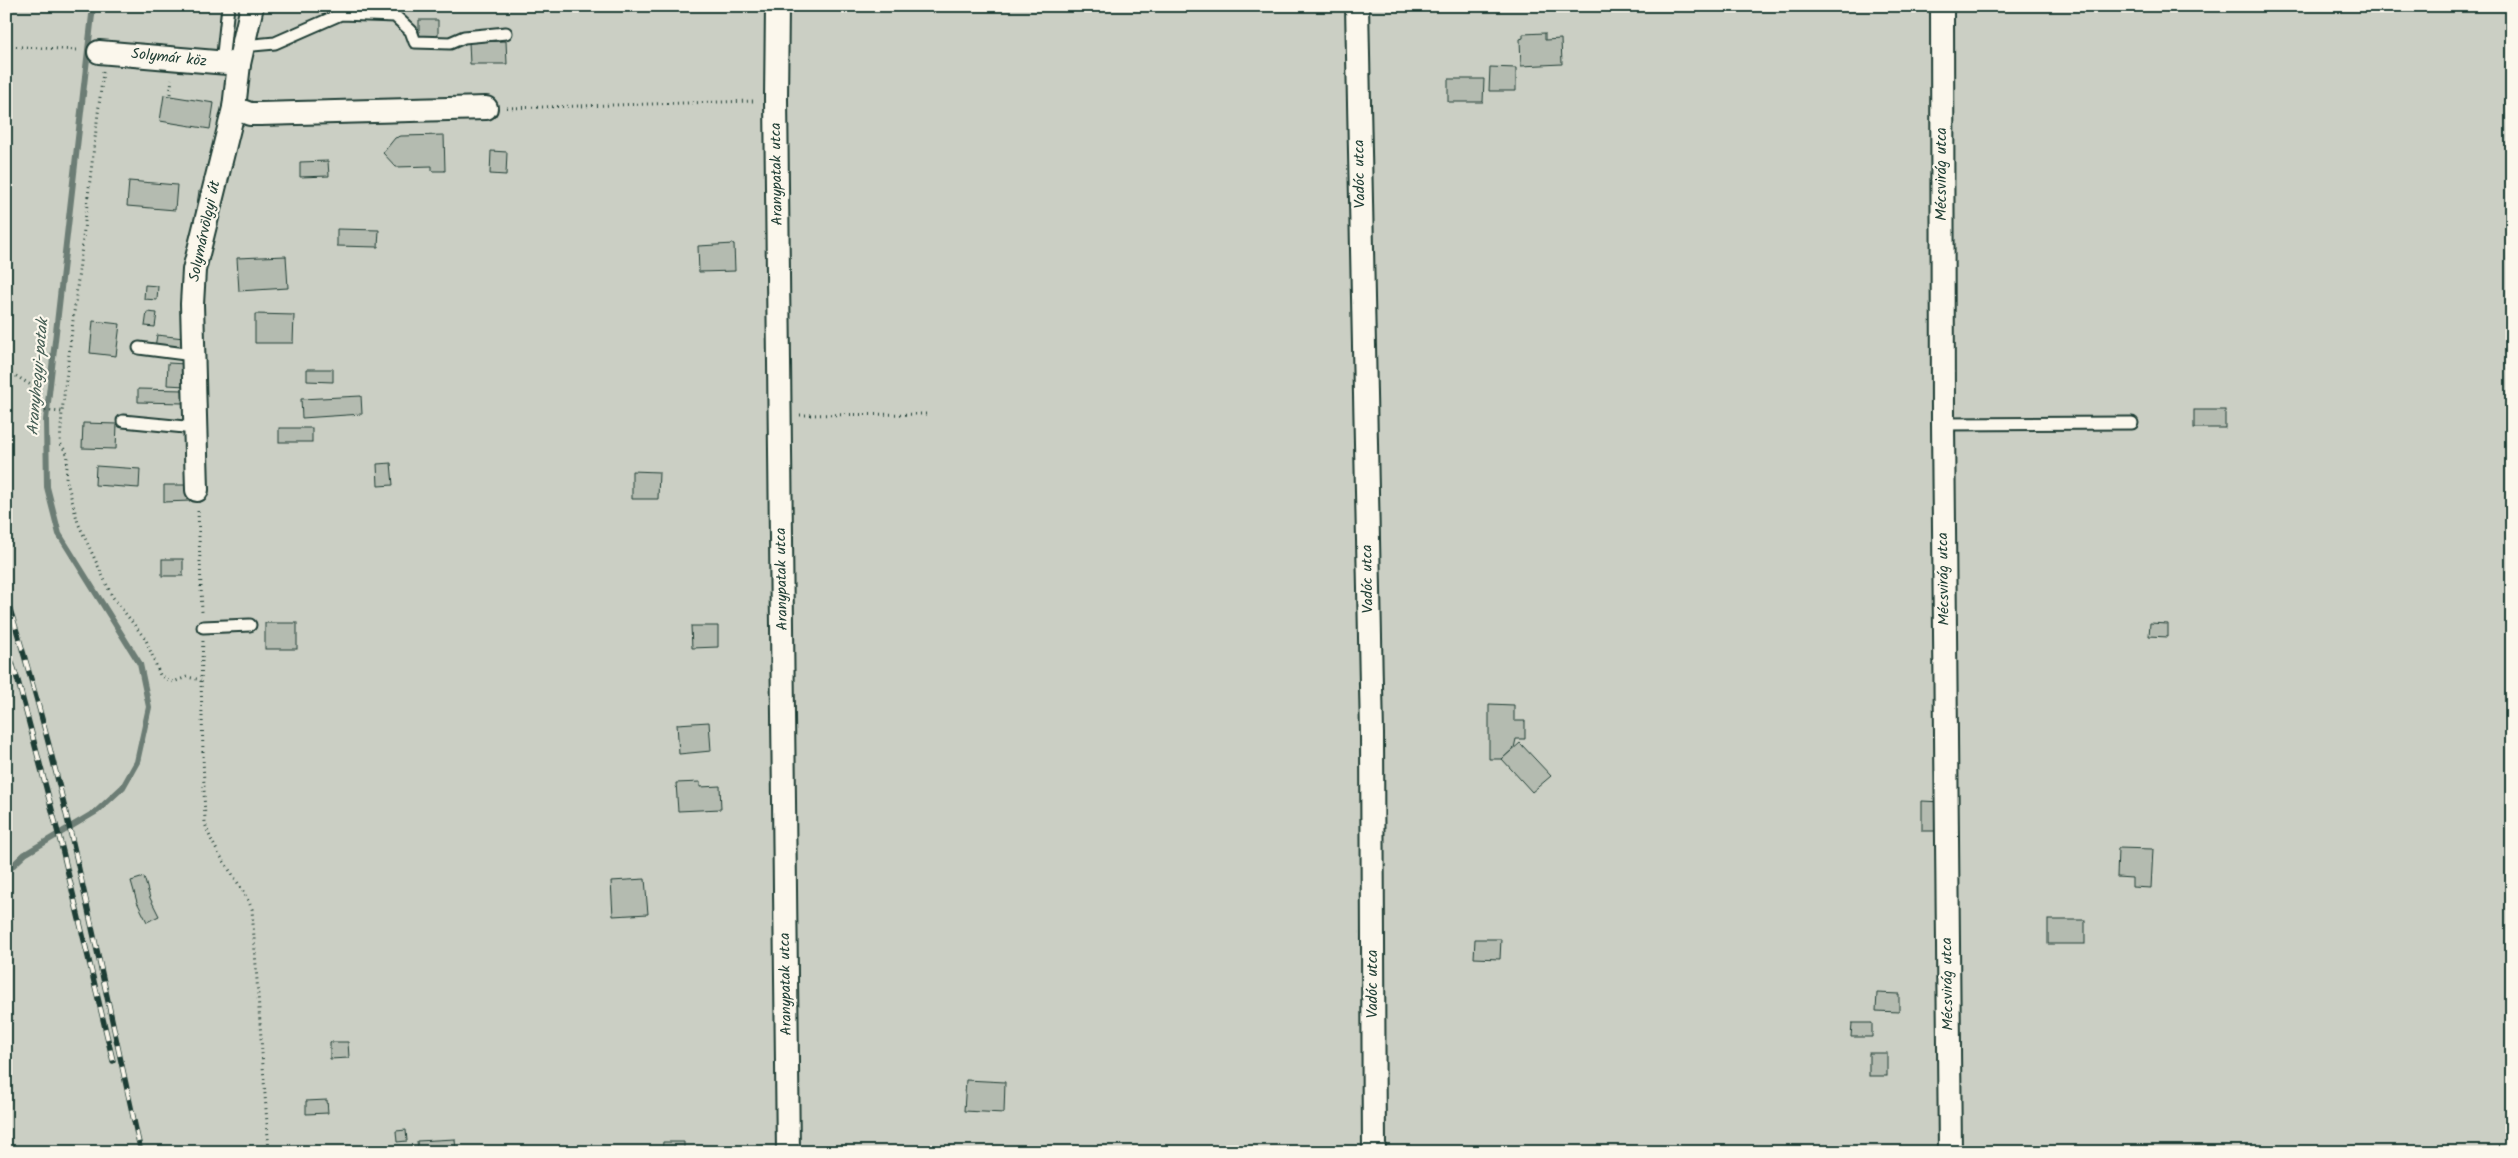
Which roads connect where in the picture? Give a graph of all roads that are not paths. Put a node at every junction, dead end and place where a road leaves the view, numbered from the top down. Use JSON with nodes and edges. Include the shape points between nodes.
{"nodes":[{"id":1,"x":228,"y":6,"type":"edge"},
{"id":2,"x":252,"y":6,"type":"edge"},
{"id":3,"x":777,"y":6,"type":"edge"},
{"id":4,"x":1357,"y":6,"type":"edge"},
{"id":5,"x":1942,"y":6,"type":"edge"},
{"id":6,"x":506,"y":33,"type":"dead end"},
{"id":7,"x":102,"y":52,"type":"road end"},
{"id":8,"x":235,"y":58,"type":"junction"},
{"id":9,"x":234,"y":108,"type":"junction"},
{"id":10,"x":486,"y":108,"type":"road end"},
{"id":11,"x":139,"y":348,"type":"dead end"},
{"id":12,"x":193,"y":354,"type":"junction"},
{"id":13,"x":123,"y":421,"type":"dead end"},
{"id":14,"x":2132,"y":423,"type":"dead end"},
{"id":15,"x":1943,"y":424,"type":"junction"},
{"id":16,"x":195,"y":428,"type":"junction"},
{"id":17,"x":198,"y":490,"type":"road end"},
{"id":18,"x":250,"y":625,"type":"dead end"},
{"id":19,"x":203,"y":627,"type":"road end"},
{"id":20,"x":788,"y":1152,"type":"edge"},
{"id":21,"x":1374,"y":1152,"type":"edge"},
{"id":22,"x":1950,"y":1152,"type":"edge"}],
"edges":[{"from":1,"to":8,"type":"lane"},
{"from":2,"to":8,"type":"street","name":"Solymárvölgyi út"},
{"from":3,"to":20,"type":"street","name":"Aranypatak utca"},
{"from":4,"to":21,"type":"street","name":"Vadóc utca","via":[[1372,734]]},
{"from":5,"to":15,"type":"street","name":"Mécsvirág utca"},
{"from":6,"to":8,"type":"lane","via":[[464,37],[450,43],[415,42],[411,31],[395,16],[341,14]]},
{"from":7,"to":8,"type":"street","name":"Solymár köz"},
{"from":8,"to":9,"type":"street","name":"Solymárvölgyi út"},
{"from":9,"to":10,"type":"street","via":[[250,114]]},
{"from":9,"to":12,"type":"street","name":"Solymárvölgyi út","via":[[194,270]]},
{"from":11,"to":12,"type":"lane"},
{"from":12,"to":16,"type":"street","name":"Solymárvölgyi út"},
{"from":13,"to":16,"type":"lane"},
{"from":14,"to":15,"type":"lane"},
{"from":15,"to":22,"type":"street","name":"Mécsvirág utca"},
{"from":16,"to":17,"type":"street","name":"Solymárvölgyi út"},
{"from":18,"to":19,"type":"lane"}]}
